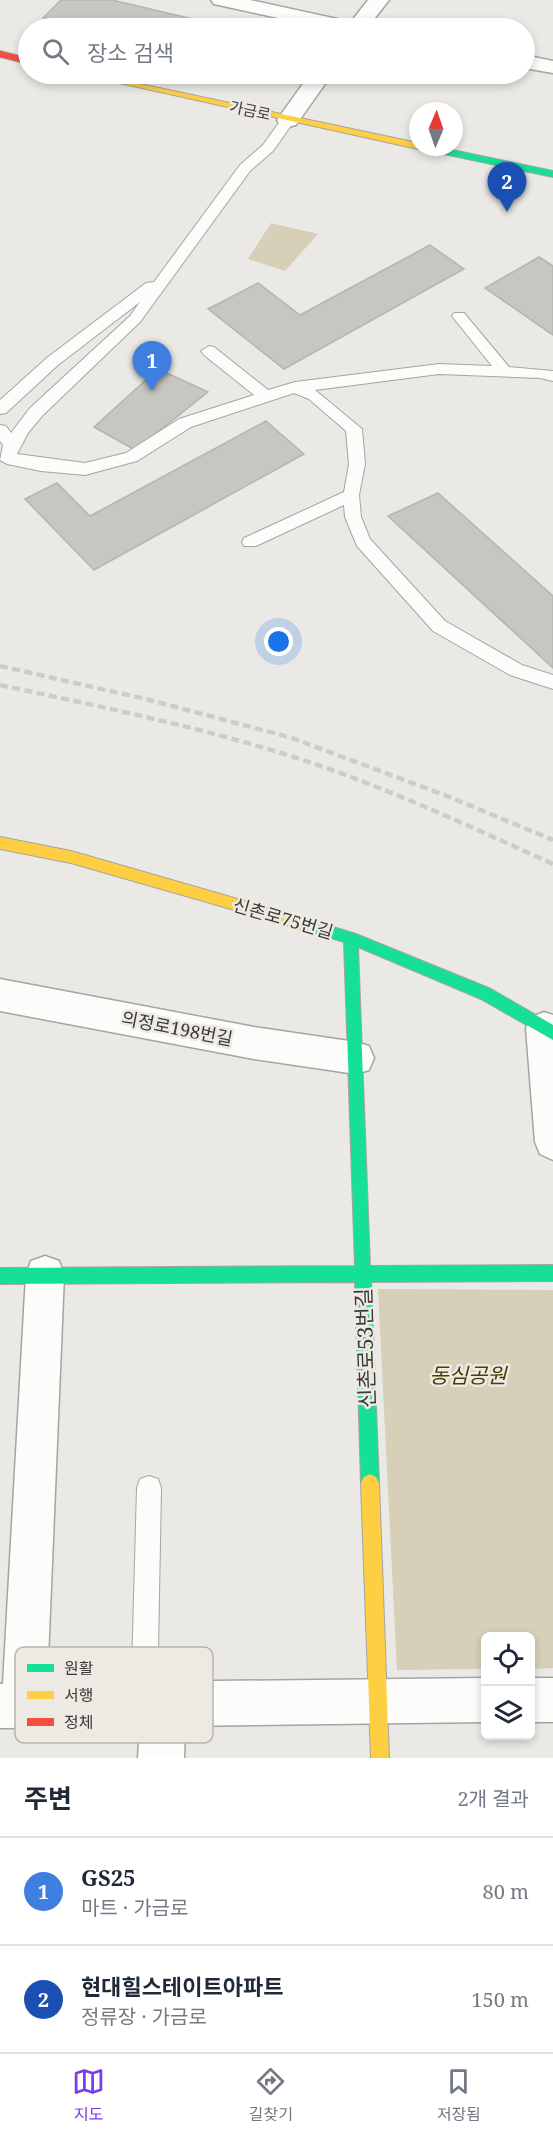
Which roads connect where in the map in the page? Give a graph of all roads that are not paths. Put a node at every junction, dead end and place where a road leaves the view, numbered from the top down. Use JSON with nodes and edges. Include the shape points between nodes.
{"nodes":[{"id":1,"x":221,"y":0,"type":"edge"},
{"id":2,"x":379,"y":0,"type":"edge"},
{"id":3,"x":305,"y":18,"type":"edge"},
{"id":4,"x":365,"y":18,"type":"edge"},
{"id":5,"x":0,"y":54,"type":"edge"},
{"id":6,"x":18,"y":58,"type":"edge"},
{"id":7,"x":535,"y":64,"type":"edge"},
{"id":8,"x":553,"y":67,"type":"edge"},
{"id":9,"x":128,"y":84,"type":"edge"},
{"id":10,"x":314,"y":84,"type":"edge"},
{"id":11,"x":288,"y":120,"type":"junction"},
{"id":12,"x":409,"y":144,"type":"edge"},
{"id":13,"x":463,"y":155,"type":"edge"},
{"id":14,"x":553,"y":174,"type":"edge"},
{"id":15,"x":170,"y":272,"type":"junction"},
{"id":16,"x":459,"y":316,"type":"dead end"},
{"id":17,"x":209,"y":351,"type":"dead end"},
{"id":18,"x":504,"y":371,"type":"junction"},
{"id":19,"x":553,"y":376,"type":"edge"},
{"id":20,"x":296,"y":387,"type":"junction"},
{"id":21,"x":265,"y":396,"type":"junction"},
{"id":22,"x":0,"y":409,"type":"edge"},
{"id":23,"x":0,"y":430,"type":"edge"},
{"id":24,"x":6,"y":458,"type":"edge"},
{"id":25,"x":351,"y":495,"type":"junction"},
{"id":26,"x":250,"y":542,"type":"dead end"},
{"id":27,"x":553,"y":682,"type":"edge"},
{"id":28,"x":0,"y":843,"type":"edge"},
{"id":29,"x":351,"y":938,"type":"junction"},
{"id":30,"x":0,"y":995,"type":"edge"},
{"id":31,"x":549,"y":1030,"type":"edge"},
{"id":32,"x":356,"y":1058,"type":"junction"},
{"id":33,"x":553,"y":1142,"type":"edge"},
{"id":34,"x":553,"y":1273,"type":"edge"},
{"id":35,"x":363,"y":1274,"type":"junction"},
{"id":36,"x":45,"y":1275,"type":"junction"},
{"id":37,"x":0,"y":1276,"type":"edge"},
{"id":38,"x":149,"y":1488,"type":"dead end"},
{"id":39,"x":16,"y":1647,"type":"edge"},
{"id":40,"x":153,"y":1647,"type":"edge"},
{"id":41,"x":15,"y":1666,"type":"edge"},
{"id":42,"x":535,"y":1700,"type":"edge"},
{"id":43,"x":553,"y":1700,"type":"edge"},
{"id":44,"x":378,"y":1701,"type":"junction"},
{"id":45,"x":481,"y":1701,"type":"edge"},
{"id":46,"x":213,"y":1703,"type":"edge"},
{"id":47,"x":12,"y":1705,"type":"edge"},
{"id":48,"x":159,"y":1743,"type":"edge"},
{"id":49,"x":161,"y":1758,"type":"edge"},
{"id":50,"x":380,"y":1758,"type":"edge"}],
"edges":[{"from":1,"to":3,"type":"street"},
{"from":2,"to":4,"type":"street"},
{"from":5,"to":6,"type":"street"},
{"from":7,"to":8,"type":"street"},
{"from":9,"to":11,"type":"street","name":"가금로"},
{"from":10,"to":11,"type":"street"},
{"from":11,"to":12,"type":"street","name":"가금로"},
{"from":11,"to":15,"type":"lane","via":[[268,148],[245,168]]},
{"from":13,"to":14,"type":"street"},
{"from":15,"to":22,"type":"lane","via":[[53,362]]},
{"from":15,"to":24,"type":"lane","via":[[135,319],[36,412]]},
{"from":16,"to":18,"type":"lane"},
{"from":17,"to":21,"type":"lane"},
{"from":18,"to":19,"type":"lane"},
{"from":18,"to":20,"type":"lane","via":[[439,369]]},
{"from":20,"to":21,"type":"lane"},
{"from":20,"to":25,"type":"lane","via":[[314,395],[354,429],[357,464]]},
{"from":21,"to":24,"type":"lane","via":[[185,423],[131,457],[85,469]]},
{"from":23,"to":24,"type":"lane","via":[[11,444]]},
{"from":25,"to":26,"type":"lane"},
{"from":25,"to":27,"type":"lane","via":[[353,517],[363,542],[439,626],[516,670]]},
{"from":28,"to":29,"type":"street","name":"신촌로75번길","via":[[71,857]]},
{"from":29,"to":31,"type":"street","name":"신촌로75번길","via":[[486,994]]},
{"from":29,"to":32,"type":"street","name":"신촌로53번길"},
{"from":30,"to":32,"type":"street","name":"의정로198번길","via":[[254,1043]]},
{"from":31,"to":33,"type":"street"},
{"from":32,"to":35,"type":"street","name":"신촌로53번길"},
{"from":34,"to":35,"type":"street"},
{"from":35,"to":36,"type":"street"},
{"from":35,"to":44,"type":"street","name":"신촌로53번길"},
{"from":36,"to":37,"type":"street"},
{"from":36,"to":39,"type":"street"},
{"from":38,"to":40,"type":"lane"},
{"from":41,"to":47,"type":"street"},
{"from":42,"to":43,"type":"street"},
{"from":44,"to":45,"type":"street"},
{"from":44,"to":46,"type":"street"},
{"from":44,"to":50,"type":"street","name":"신촌로53번길"},
{"from":48,"to":49,"type":"street"}]}
